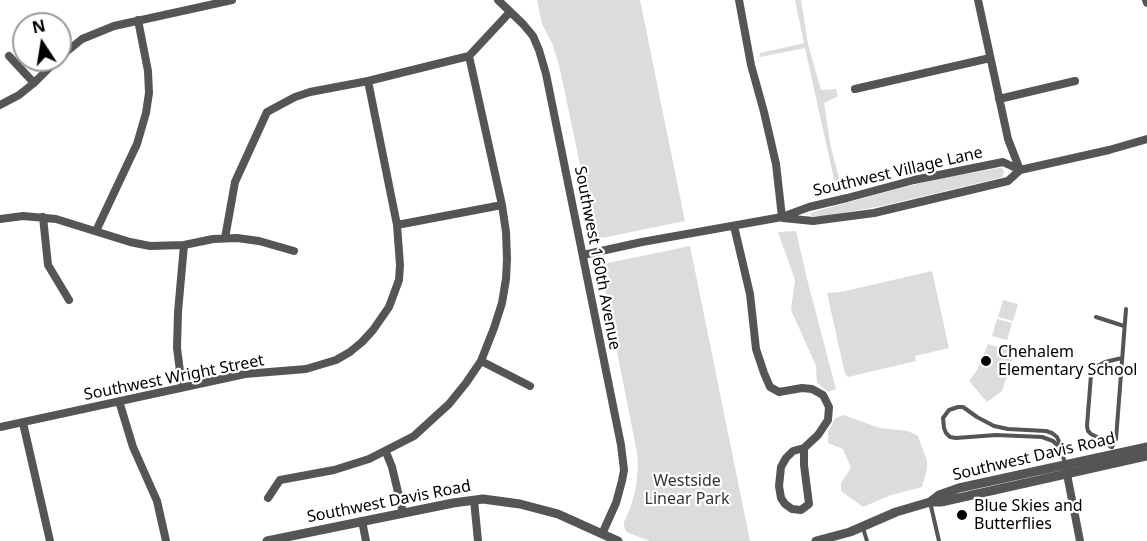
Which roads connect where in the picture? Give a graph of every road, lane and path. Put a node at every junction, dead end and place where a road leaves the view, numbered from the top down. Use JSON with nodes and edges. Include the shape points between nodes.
{"nodes":[{"id":1,"x":232,"y":0,"type":"edge"},
{"id":2,"x":498,"y":0,"type":"edge"},
{"id":3,"x":739,"y":0,"type":"edge"},
{"id":4,"x":978,"y":0,"type":"edge"},
{"id":5,"x":510,"y":12,"type":"junction"},
{"id":6,"x":138,"y":20,"type":"junction"},
{"id":7,"x":72,"y":48,"type":"edge"},
{"id":8,"x":9,"y":56,"type":"dead end"},
{"id":9,"x":468,"y":56,"type":"junction"},
{"id":10,"x":990,"y":58,"type":"junction"},
{"id":11,"x":45,"y":72,"type":"edge"},
{"id":12,"x":368,"y":81,"type":"junction"},
{"id":13,"x":1075,"y":81,"type":"dead end"},
{"id":14,"x":34,"y":83,"type":"junction"},
{"id":15,"x":855,"y":89,"type":"dead end"},
{"id":16,"x":999,"y":99,"type":"junction"},
{"id":17,"x":0,"y":105,"type":"edge"},
{"id":18,"x":1147,"y":139,"type":"edge"},
{"id":19,"x":1020,"y":170,"type":"junction"},
{"id":20,"x":502,"y":205,"type":"junction"},
{"id":21,"x":43,"y":217,"type":"junction"},
{"id":22,"x":782,"y":217,"type":"junction"},
{"id":23,"x":0,"y":219,"type":"edge"},
{"id":24,"x":397,"y":225,"type":"junction"},
{"id":25,"x":734,"y":226,"type":"junction"},
{"id":26,"x":96,"y":231,"type":"junction"},
{"id":27,"x":225,"y":238,"type":"junction"},
{"id":28,"x":184,"y":245,"type":"junction"},
{"id":29,"x":294,"y":250,"type":"dead end"},
{"id":30,"x":583,"y":255,"type":"junction"},
{"id":31,"x":69,"y":300,"type":"dead end"},
{"id":32,"x":1126,"y":309,"type":"dead end"},
{"id":33,"x":1096,"y":317,"type":"dead end"},
{"id":34,"x":1125,"y":326,"type":"junction"},
{"id":35,"x":1122,"y":358,"type":"junction"},
{"id":36,"x":481,"y":361,"type":"junction"},
{"id":37,"x":530,"y":386,"type":"dead end"},
{"id":38,"x":182,"y":387,"type":"junction"},
{"id":39,"x":119,"y":401,"type":"junction"},
{"id":40,"x":23,"y":423,"type":"junction"},
{"id":41,"x":0,"y":428,"type":"edge"},
{"id":42,"x":804,"y":447,"type":"junction"},
{"id":43,"x":1147,"y":447,"type":"edge"},
{"id":44,"x":1061,"y":449,"type":"junction"},
{"id":45,"x":386,"y":452,"type":"junction"},
{"id":46,"x":1114,"y":455,"type":"junction"},
{"id":47,"x":1147,"y":456,"type":"edge"},
{"id":48,"x":1066,"y":470,"type":"junction"},
{"id":49,"x":268,"y":498,"type":"dead end"},
{"id":50,"x":474,"y":500,"type":"junction"},
{"id":51,"x":930,"y":502,"type":"junction"},
{"id":52,"x":403,"y":513,"type":"junction"},
{"id":53,"x":362,"y":521,"type":"junction"},
{"id":54,"x":863,"y":528,"type":"junction"},
{"id":55,"x":602,"y":534,"type":"junction"},
{"id":56,"x":50,"y":541,"type":"edge"},
{"id":57,"x":166,"y":541,"type":"edge"},
{"id":58,"x":267,"y":541,"type":"edge"},
{"id":59,"x":366,"y":541,"type":"edge"},
{"id":60,"x":478,"y":541,"type":"edge"},
{"id":61,"x":618,"y":541,"type":"edge"},
{"id":62,"x":816,"y":541,"type":"edge"},
{"id":63,"x":867,"y":541,"type":"edge"},
{"id":64,"x":939,"y":541,"type":"edge"},
{"id":65,"x":1080,"y":541,"type":"edge"}],
"edges":[{"from":1,"to":6,"type":"street"},
{"from":2,"to":5,"type":"street","name":"Southwest 160th Avenue"},
{"from":3,"to":22,"type":"street","via":[[776,164]]},
{"from":4,"to":10,"type":"street"},
{"from":5,"to":9,"type":"street"},
{"from":5,"to":30,"type":"street","name":"Southwest 160th Avenue","via":[[533,36],[539,50]]},
{"from":6,"to":7,"type":"street","via":[[82,39]]},
{"from":6,"to":26,"type":"street","via":[[148,81],[144,124]]},
{"from":8,"to":14,"type":"street"},
{"from":9,"to":12,"type":"street"},
{"from":9,"to":20,"type":"street"},
{"from":10,"to":15,"type":"street"},
{"from":10,"to":16,"type":"street"},
{"from":11,"to":14,"type":"street"},
{"from":12,"to":24,"type":"street","name":"Southwest Wright Street"},
{"from":12,"to":27,"type":"street","via":[[310,92],[267,112],[235,182]]},
{"from":13,"to":16,"type":"street"},
{"from":14,"to":17,"type":"street"},
{"from":16,"to":19,"type":"street"},
{"from":18,"to":19,"type":"street","name":"Southwest Village Lane"},
{"from":19,"to":22,"type":"street","name":"Southwest Village Lane","via":[[1003,162],[914,180]]},
{"from":19,"to":22,"type":"street","name":"Southwest Village Lane","via":[[1008,181],[874,213],[813,221]]},
{"from":20,"to":24,"type":"street"},
{"from":20,"to":36,"type":"street","via":[[506,279]]},
{"from":21,"to":23,"type":"street"},
{"from":21,"to":26,"type":"street"},
{"from":21,"to":31,"type":"street","via":[[48,266]]},
{"from":22,"to":25,"type":"street","name":"Southwest Village Lane"},
{"from":24,"to":38,"type":"street","name":"Southwest Wright Street","via":[[400,265],[395,291],[378,324],[350,352],[306,369],[257,372]]},
{"from":25,"to":30,"type":"street","name":"Southwest Village Lane"},
{"from":25,"to":42,"type":"street","via":[[750,294],[756,349],[770,387],[780,392],[812,389],[823,395],[829,407],[828,420]]},
{"from":26,"to":28,"type":"street","via":[[150,246]]},
{"from":27,"to":28,"type":"street"},
{"from":27,"to":29,"type":"street"},
{"from":28,"to":38,"type":"street","via":[[177,348]]},
{"from":30,"to":55,"type":"street","name":"Southwest 160th Avenue","via":[[624,470]]},
{"from":32,"to":34,"type":"lane"},
{"from":33,"to":34,"type":"lane"},
{"from":34,"to":35,"type":"lane"},
{"from":35,"to":46,"type":"lane"},
{"from":35,"to":46,"type":"lane","via":[[1105,362],[1091,375],[1088,431],[1105,441]]},
{"from":36,"to":37,"type":"street"},
{"from":36,"to":45,"type":"street","via":[[430,423]]},
{"from":38,"to":39,"type":"street","name":"Southwest Wright Street"},
{"from":39,"to":40,"type":"street","name":"Southwest Wright Street"},
{"from":39,"to":57,"type":"street","via":[[133,447],[157,501]]},
{"from":40,"to":41,"type":"street","name":"Southwest Wright Street"},
{"from":40,"to":56,"type":"street"},
{"from":42,"to":42,"type":"street","via":[[786,458],[781,467],[781,498],[792,509],[801,510],[809,504]]},
{"from":43,"to":46,"type":"street","name":"Southwest Davis Road"},
{"from":44,"to":44,"type":"lane","via":[[1052,433],[994,426],[963,408],[949,410],[943,418],[946,433],[951,437],[1042,437]]},
{"from":44,"to":48,"type":"lane"},
{"from":45,"to":49,"type":"street","via":[[334,470],[280,480]]},
{"from":45,"to":52,"type":"street"},
{"from":46,"to":47,"type":"street","name":"Southwest Davis Road"},
{"from":46,"to":48,"type":"street","name":"Southwest Davis Road"},
{"from":48,"to":51,"type":"street","name":"Southwest Davis Road"},
{"from":48,"to":65,"type":"street"},
{"from":50,"to":52,"type":"street","name":"Southwest Davis Road"},
{"from":50,"to":55,"type":"street","name":"Southwest Davis Road","via":[[533,506]]},
{"from":50,"to":60,"type":"street"},
{"from":51,"to":54,"type":"street","name":"Southwest Davis Road"},
{"from":51,"to":64,"type":"lane"},
{"from":52,"to":53,"type":"street","name":"Southwest Davis Road"},
{"from":53,"to":58,"type":"street","name":"Southwest Davis Road"},
{"from":53,"to":59,"type":"street"},
{"from":54,"to":62,"type":"street","name":"Southwest Davis Road"},
{"from":54,"to":63,"type":"lane"},
{"from":55,"to":61,"type":"street","name":"Southwest Davis Road"}]}
